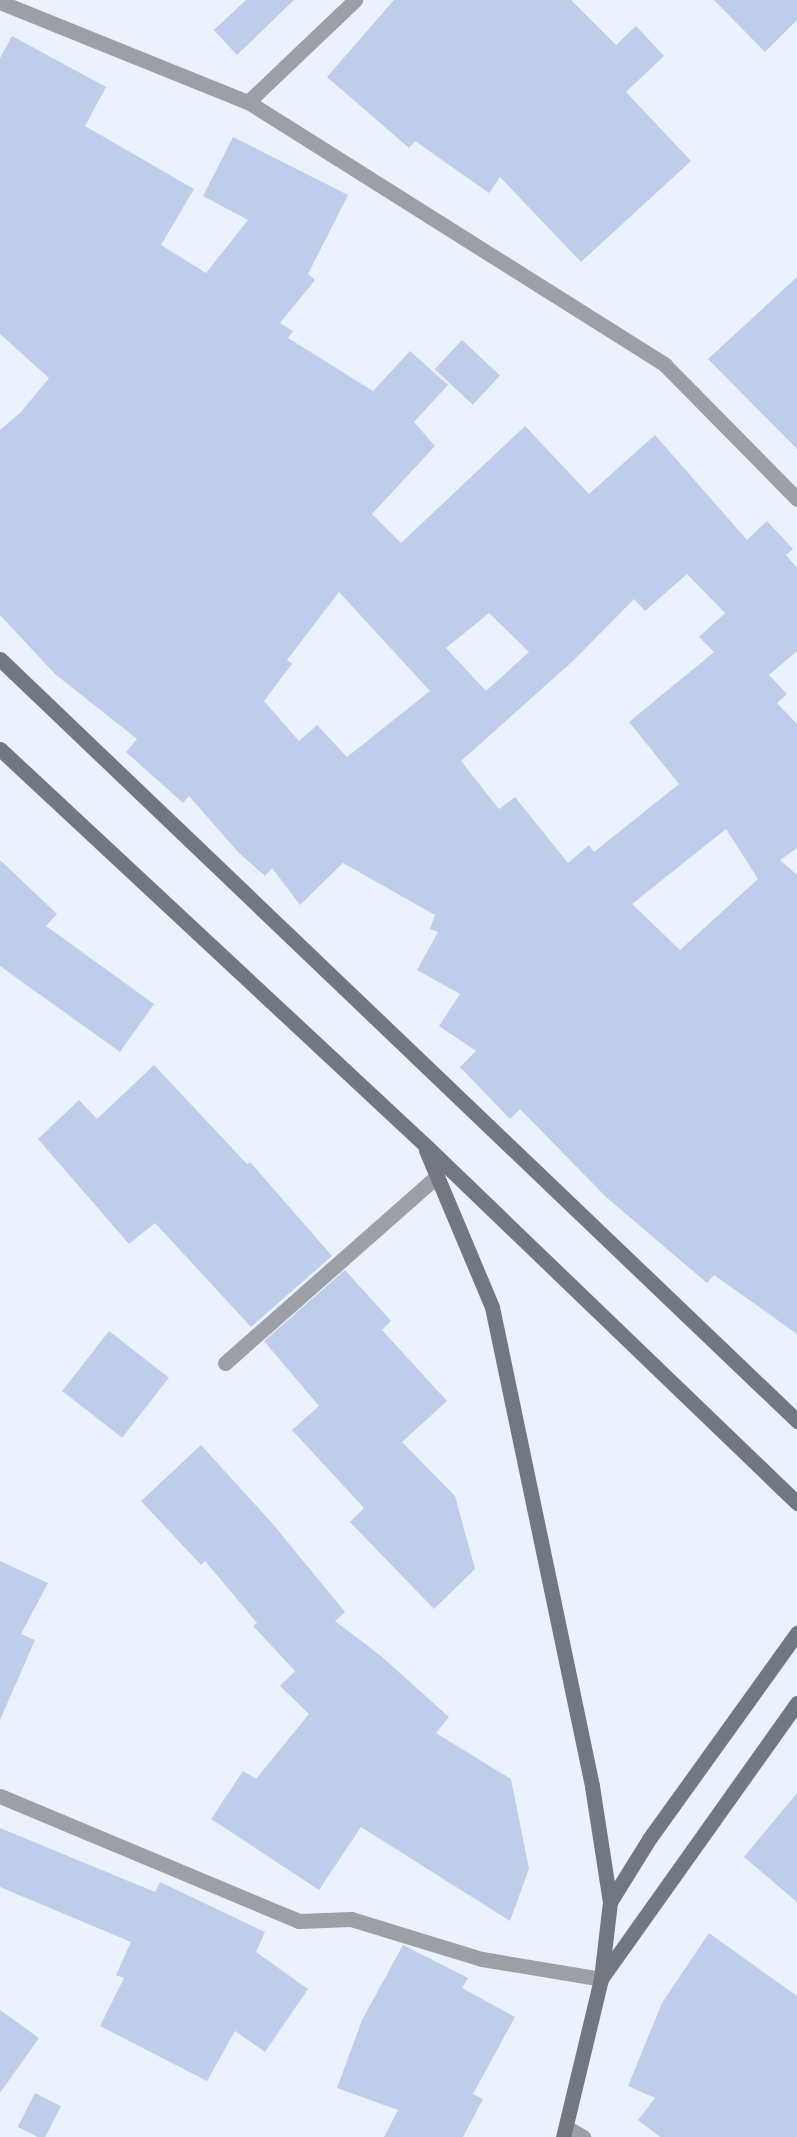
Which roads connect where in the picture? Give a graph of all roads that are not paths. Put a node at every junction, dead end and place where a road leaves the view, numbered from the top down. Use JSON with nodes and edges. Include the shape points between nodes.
{"nodes":[{"id":1,"x":355,"y":0,"type":"edge"},
{"id":2,"x":0,"y":2,"type":"edge"},
{"id":3,"x":248,"y":102,"type":"junction"},
{"id":4,"x":797,"y":499,"type":"edge"},
{"id":5,"x":0,"y":660,"type":"edge"},
{"id":6,"x":0,"y":749,"type":"edge"},
{"id":7,"x":424,"y":1144,"type":"junction"},
{"id":8,"x":437,"y":1176,"type":"junction"},
{"id":9,"x":225,"y":1363,"type":"dead end"},
{"id":10,"x":797,"y":1421,"type":"edge"},
{"id":11,"x":797,"y":1503,"type":"edge"},
{"id":12,"x":797,"y":1633,"type":"edge"},
{"id":13,"x":797,"y":1703,"type":"edge"},
{"id":14,"x":0,"y":1796,"type":"edge"},
{"id":15,"x":610,"y":1902,"type":"junction"},
{"id":16,"x":601,"y":1979,"type":"junction"},
{"id":17,"x":564,"y":2132,"type":"edge"},
{"id":18,"x":583,"y":2137,"type":"edge"}],
"edges":[{"from":1,"to":3,"type":"street"},
{"from":2,"to":3,"type":"street"},
{"from":3,"to":4,"type":"street","via":[[665,365]]},
{"from":5,"to":10,"type":"main road"},
{"from":6,"to":7,"type":"main road"},
{"from":7,"to":8,"type":"main road"},
{"from":7,"to":11,"type":"main road"},
{"from":8,"to":9,"type":"street"},
{"from":8,"to":15,"type":"main road","via":[[492,1306],[592,1786]]},
{"from":12,"to":15,"type":"main road","via":[[649,1839]]},
{"from":13,"to":16,"type":"main road"},
{"from":14,"to":16,"type":"street","via":[[299,1921],[351,1920],[482,1959]]},
{"from":15,"to":16,"type":"main road"},
{"from":16,"to":17,"type":"main road"},
{"from":17,"to":18,"type":"street"}]}
